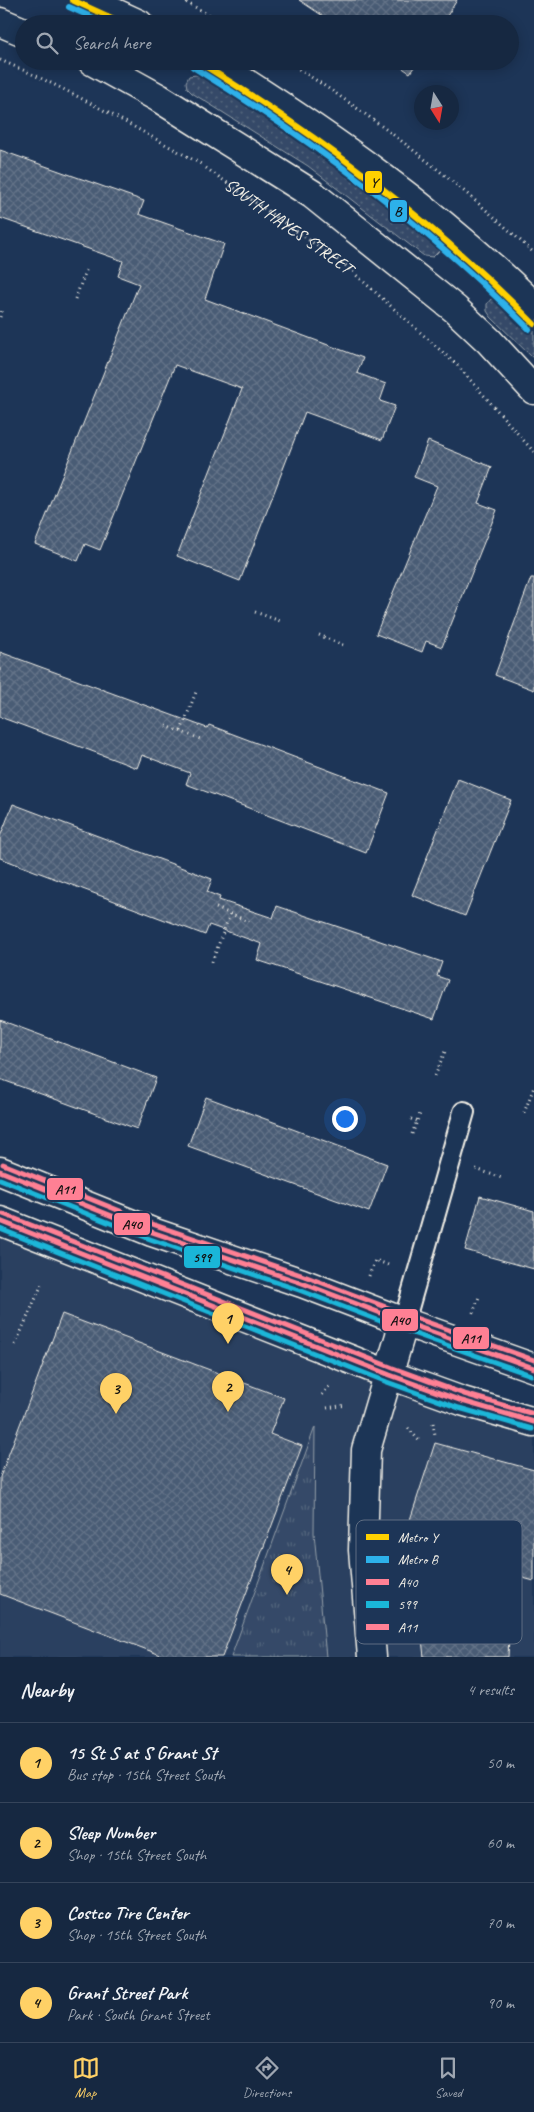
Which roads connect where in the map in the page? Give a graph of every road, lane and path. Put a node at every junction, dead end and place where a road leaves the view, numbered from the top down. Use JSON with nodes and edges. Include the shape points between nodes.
{"nodes":[{"id":1,"x":86,"y":0,"type":"edge"},
{"id":2,"x":182,"y":0,"type":"edge"},
{"id":3,"x":119,"y":15,"type":"edge"},
{"id":4,"x":210,"y":15,"type":"edge"},
{"id":5,"x":0,"y":22,"type":"edge"},
{"id":6,"x":15,"y":28,"type":"edge"},
{"id":7,"x":0,"y":60,"type":"edge"},
{"id":8,"x":15,"y":66,"type":"edge"},
{"id":9,"x":24,"y":70,"type":"edge"},
{"id":10,"x":108,"y":70,"type":"edge"},
{"id":11,"x":225,"y":70,"type":"edge"},
{"id":12,"x":299,"y":70,"type":"edge"},
{"id":13,"x":534,"y":253,"type":"edge"},
{"id":14,"x":87,"y":268,"type":"dead end"},
{"id":15,"x":75,"y":299,"type":"dead end"},
{"id":16,"x":534,"y":306,"type":"edge"},
{"id":17,"x":2,"y":310,"type":"dead end"},
{"id":18,"x":0,"y":317,"type":"edge"},
{"id":19,"x":534,"y":390,"type":"edge"},
{"id":20,"x":534,"y":452,"type":"edge"},
{"id":21,"x":255,"y":612,"type":"dead end"},
{"id":22,"x":283,"y":622,"type":"dead end"},
{"id":23,"x":319,"y":635,"type":"dead end"},
{"id":24,"x":345,"y":646,"type":"dead end"},
{"id":25,"x":196,"y":692,"type":"dead end"},
{"id":26,"x":166,"y":726,"type":"dead end"},
{"id":27,"x":181,"y":731,"type":"junction"},
{"id":28,"x":203,"y":740,"type":"dead end"},
{"id":29,"x":216,"y":908,"type":"dead end"},
{"id":30,"x":230,"y":914,"type":"junction"},
{"id":31,"x":253,"y":923,"type":"dead end"},
{"id":32,"x":212,"y":962,"type":"dead end"},
{"id":33,"x":446,"y":1049,"type":"dead end"},
{"id":34,"x":436,"y":1076,"type":"dead end"},
{"id":35,"x":534,"y":1087,"type":"edge"},
{"id":36,"x":421,"y":1112,"type":"dead end"},
{"id":37,"x":464,"y":1112,"type":"dead end"},
{"id":38,"x":524,"y":1113,"type":"dead end"},
{"id":39,"x":411,"y":1119,"type":"dead end"},
{"id":40,"x":417,"y":1122,"type":"junction"},
{"id":41,"x":412,"y":1134,"type":"dead end"},
{"id":42,"x":476,"y":1169,"type":"dead end"},
{"id":43,"x":0,"y":1171,"type":"edge"},
{"id":44,"x":502,"y":1178,"type":"dead end"},
{"id":45,"x":0,"y":1221,"type":"edge"},
{"id":46,"x":394,"y":1267,"type":"dead end"},
{"id":47,"x":368,"y":1281,"type":"dead end"},
{"id":48,"x":42,"y":1284,"type":"dead end"},
{"id":49,"x":479,"y":1298,"type":"dead end"},
{"id":50,"x":470,"y":1319,"type":"dead end"},
{"id":51,"x":404,"y":1322,"type":"junction"},
{"id":52,"x":16,"y":1345,"type":"dead end"},
{"id":53,"x":534,"y":1368,"type":"edge"},
{"id":54,"x":390,"y":1375,"type":"junction"},
{"id":55,"x":334,"y":1380,"type":"dead end"},
{"id":56,"x":322,"y":1395,"type":"dead end"},
{"id":57,"x":347,"y":1404,"type":"dead end"},
{"id":58,"x":327,"y":1408,"type":"dead end"},
{"id":59,"x":534,"y":1422,"type":"edge"},
{"id":60,"x":408,"y":1428,"type":"dead end"},
{"id":61,"x":421,"y":1443,"type":"dead end"},
{"id":62,"x":364,"y":1520,"type":"edge"},
{"id":63,"x":371,"y":1644,"type":"edge"},
{"id":64,"x":372,"y":1657,"type":"edge"}],
"edges":[{"from":1,"to":3,"type":"street"},
{"from":2,"to":4,"type":"path"},
{"from":5,"to":6,"type":"street"},
{"from":7,"to":8,"type":"path","name":"SOUTH HAYES STREET"},
{"from":9,"to":20,"type":"path","name":"SOUTH HAYES STREET","via":[[203,166],[346,266],[458,366]]},
{"from":10,"to":19,"type":"street","name":"SOUTH HAYES STREET","via":[[312,194],[454,309]]},
{"from":11,"to":16,"type":"street","via":[[360,160],[492,265]]},
{"from":12,"to":13,"type":"path","via":[[384,127],[482,205]]},
{"from":14,"to":15,"type":"path"},
{"from":17,"to":18,"type":"path"},
{"from":21,"to":22,"type":"path"},
{"from":23,"to":24,"type":"path"},
{"from":25,"to":27,"type":"path"},
{"from":26,"to":27,"type":"path"},
{"from":27,"to":28,"type":"path"},
{"from":29,"to":30,"type":"path"},
{"from":30,"to":31,"type":"path"},
{"from":30,"to":32,"type":"path"},
{"from":33,"to":34,"type":"path"},
{"from":35,"to":38,"type":"path"},
{"from":36,"to":40,"type":"path"},
{"from":37,"to":51,"type":"lane"},
{"from":39,"to":40,"type":"path"},
{"from":40,"to":41,"type":"path"},
{"from":42,"to":44,"type":"path"},
{"from":43,"to":51,"type":"street","via":[[152,1232]]},
{"from":45,"to":54,"type":"street"},
{"from":46,"to":47,"type":"path","via":[[375,1260]]},
{"from":48,"to":52,"type":"path"},
{"from":49,"to":50,"type":"path"},
{"from":51,"to":53,"type":"street"},
{"from":51,"to":54,"type":"street"},
{"from":54,"to":59,"type":"street"},
{"from":54,"to":62,"type":"street","via":[[366,1450]]},
{"from":55,"to":56,"type":"path"},
{"from":57,"to":58,"type":"path"},
{"from":60,"to":61,"type":"path"},
{"from":63,"to":64,"type":"street"}]}
